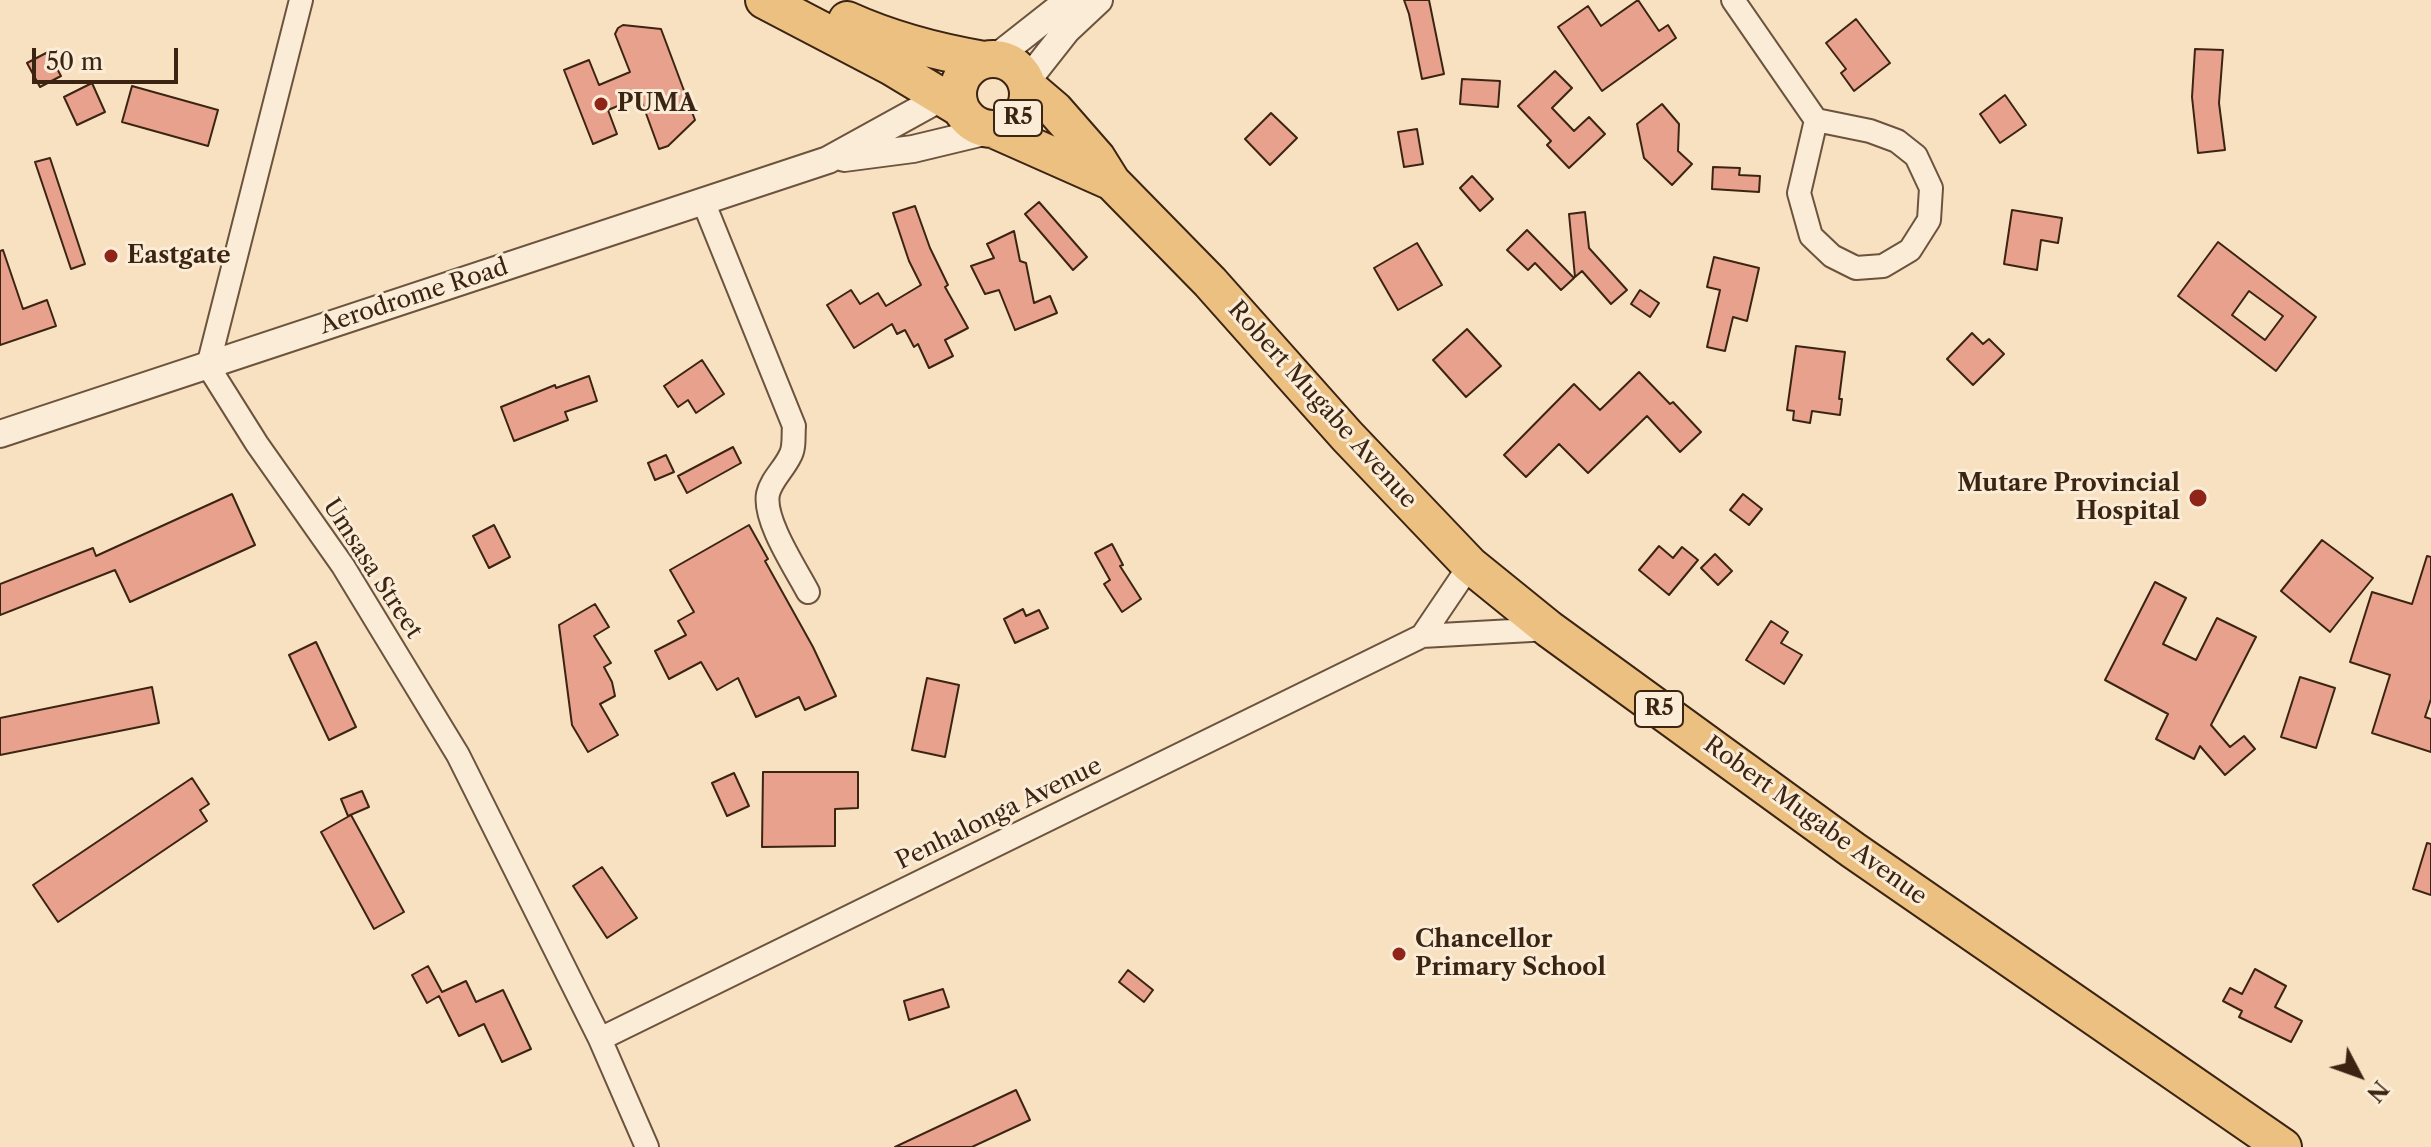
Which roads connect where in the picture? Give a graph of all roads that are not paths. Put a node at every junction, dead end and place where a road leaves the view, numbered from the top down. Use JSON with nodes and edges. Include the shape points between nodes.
{"nodes":[{"id":1,"x":301,"y":0,"type":"edge"},
{"id":2,"x":764,"y":0,"type":"edge"},
{"id":3,"x":802,"y":0,"type":"edge"},
{"id":4,"x":1069,"y":0,"type":"edge"},
{"id":5,"x":1099,"y":0,"type":"edge"},
{"id":6,"x":1733,"y":0,"type":"edge"},
{"id":7,"x":989,"y":60,"type":"junction"},
{"id":8,"x":1027,"y":84,"type":"junction"},
{"id":9,"x":953,"y":98,"type":"junction"},
{"id":10,"x":1816,"y":120,"type":"junction"},
{"id":11,"x":994,"y":130,"type":"junction"},
{"id":12,"x":828,"y":160,"type":"junction"},
{"id":13,"x":1112,"y":182,"type":"junction"},
{"id":14,"x":703,"y":201,"type":"junction"},
{"id":15,"x":208,"y":366,"type":"junction"},
{"id":16,"x":0,"y":434,"type":"edge"},
{"id":17,"x":1470,"y":565,"type":"junction"},
{"id":18,"x":808,"y":592,"type":"dead end"},
{"id":19,"x":1549,"y":629,"type":"junction"},
{"id":20,"x":1422,"y":636,"type":"junction"},
{"id":21,"x":600,"y":1039,"type":"junction"},
{"id":22,"x":647,"y":1147,"type":"edge"},
{"id":23,"x":2283,"y":1147,"type":"edge"}],
"edges":[{"from":1,"to":15,"type":"street"},
{"from":2,"to":9,"type":"highway","number":"R5"},
{"from":3,"to":7,"type":"highway","number":"R5","via":[[898,40]]},
{"from":4,"to":7,"type":"street"},
{"from":5,"to":8,"type":"street","via":[[1067,30]]},
{"from":6,"to":10,"type":"street"},
{"from":7,"to":8,"type":"highway","number":"R5","via":[[1014,66]]},
{"from":7,"to":9,"type":"highway","via":[[967,71]]},
{"from":8,"to":11,"type":"highway","number":"R5","via":[[1028,99],[1017,121]]},
{"from":8,"to":13,"type":"highway","name":"Robert Mugabe Avenue","number":"R5","via":[[1080,137]]},
{"from":9,"to":11,"type":"highway","number":"R5","via":[[970,121]]},
{"from":9,"to":12,"type":"street","name":"Aerodrome Road"},
{"from":10,"to":10,"type":"street","via":[[1897,141],[1916,156],[1931,188],[1929,220],[1910,250],[1883,266],[1856,268],[1832,256],[1811,236],[1799,193]]},
{"from":11,"to":12,"type":"street","name":"Aerodrome Road","via":[[913,149]]},
{"from":11,"to":13,"type":"highway","name":"Robert Mugabe Avenue","number":"R5"},
{"from":12,"to":14,"type":"street","name":"Aerodrome Road"},
{"from":13,"to":17,"type":"highway","name":"Robert Mugabe Avenue","number":"R5"},
{"from":14,"to":15,"type":"street","name":"Aerodrome Road"},
{"from":14,"to":18,"type":"street","via":[[794,426],[792,454],[768,495],[775,529]]},
{"from":15,"to":16,"type":"street","name":"Aerodrome Road"},
{"from":15,"to":21,"type":"street","name":"Umsasa Street","via":[[343,566],[458,755]]},
{"from":17,"to":19,"type":"highway","name":"Robert Mugabe Avenue","number":"R5"},
{"from":17,"to":20,"type":"street","name":"Penhalonga Avenue"},
{"from":19,"to":20,"type":"street","name":"Penhalonga Avenue"},
{"from":19,"to":23,"type":"highway","name":"Robert Mugabe Avenue","number":"R5","via":[[1853,850]]},
{"from":20,"to":21,"type":"street","name":"Penhalonga Avenue"},
{"from":21,"to":22,"type":"street","name":"Umsasa Street"}]}
